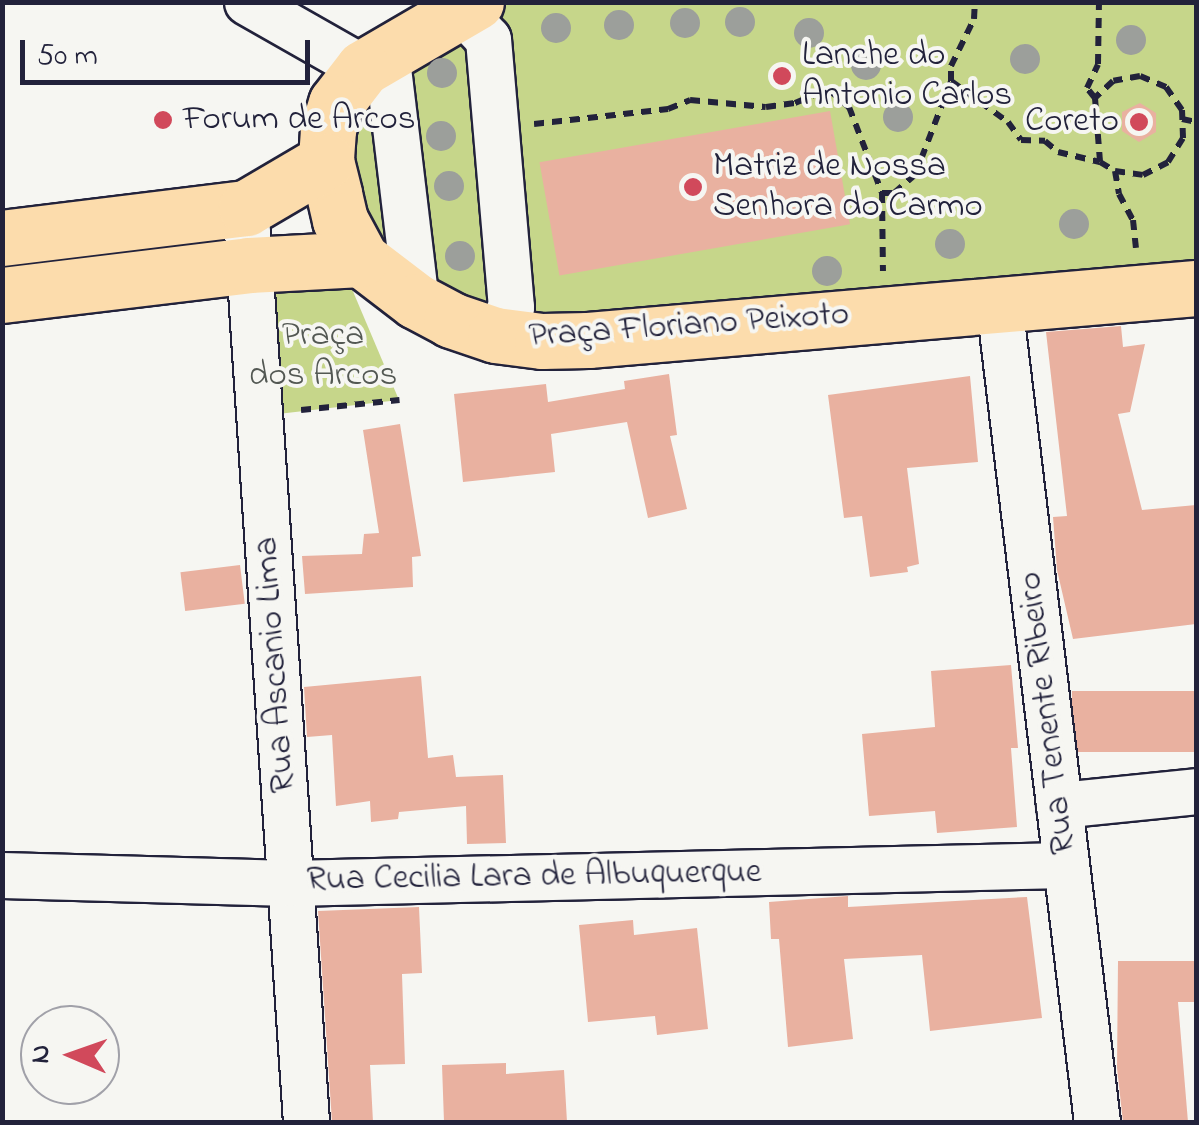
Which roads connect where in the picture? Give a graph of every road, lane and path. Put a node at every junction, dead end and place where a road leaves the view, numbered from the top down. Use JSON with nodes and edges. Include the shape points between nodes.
{"nodes":[{"id":1,"x":247,"y":2,"type":"edge"},
{"id":2,"x":974,"y":2,"type":"edge"},
{"id":3,"x":1099,"y":2,"type":"edge"},
{"id":4,"x":468,"y":6,"type":"edge"},
{"id":5,"x":374,"y":60,"type":"junction"},
{"id":6,"x":952,"y":81,"type":"junction"},
{"id":7,"x":1095,"y":98,"type":"junction"},
{"id":8,"x":526,"y":115,"type":"dead end"},
{"id":9,"x":1182,"y":120,"type":"junction"},
{"id":10,"x":1196,"y":122,"type":"edge"},
{"id":11,"x":326,"y":160,"type":"junction"},
{"id":12,"x":1100,"y":162,"type":"junction"},
{"id":13,"x":1115,"y":171,"type":"junction"},
{"id":14,"x":882,"y":193,"type":"junction"},
{"id":15,"x":246,"y":208,"type":"junction"},
{"id":16,"x":2,"y":238,"type":"edge"},
{"id":17,"x":361,"y":259,"type":"junction"},
{"id":18,"x":250,"y":265,"type":"junction"},
{"id":19,"x":1196,"y":288,"type":"edge"},
{"id":20,"x":1140,"y":294,"type":"junction"},
{"id":21,"x":2,"y":295,"type":"edge"},
{"id":22,"x":416,"y":301,"type":"junction"},
{"id":23,"x":999,"y":304,"type":"junction"},
{"id":24,"x":884,"y":312,"type":"junction"},
{"id":25,"x":495,"y":336,"type":"junction"},
{"id":26,"x":399,"y":400,"type":"dead end"},
{"id":27,"x":260,"y":415,"type":"junction"},
{"id":28,"x":1196,"y":792,"type":"edge"},
{"id":29,"x":1059,"y":806,"type":"junction"},
{"id":30,"x":1066,"y":865,"type":"junction"},
{"id":31,"x":2,"y":875,"type":"edge"},
{"id":32,"x":290,"y":882,"type":"junction"},
{"id":33,"x":306,"y":1122,"type":"edge"},
{"id":34,"x":1097,"y":1122,"type":"edge"}],
"edges":[{"from":1,"to":5,"type":"street"},
{"from":2,"to":6,"type":"path"},
{"from":3,"to":7,"type":"path","via":[[1098,64],[1087,88]]},
{"from":4,"to":5,"type":"main road","name":"Praça Floriano Peixoto"},
{"from":4,"to":25,"type":"street","via":[[488,38],[511,308]]},
{"from":5,"to":11,"type":"main road","name":"Praça Floriano Peixoto","via":[[336,103]]},
{"from":5,"to":22,"type":"street"},
{"from":6,"to":12,"type":"path","via":[[1008,122],[1021,140],[1045,141],[1058,152]]},
{"from":6,"to":14,"type":"path","via":[[915,175]]},
{"from":7,"to":9,"type":"path","via":[[1113,80],[1140,76],[1166,86]]},
{"from":7,"to":12,"type":"path"},
{"from":8,"to":14,"type":"path","via":[[531,124],[550,124],[668,109],[690,100],[766,107],[828,90],[849,106]]},
{"from":9,"to":10,"type":"path"},
{"from":9,"to":13,"type":"path","via":[[1182,138],[1168,162],[1143,174]]},
{"from":11,"to":15,"type":"main road"},
{"from":11,"to":17,"type":"main road","name":"Praça Floriano Peixoto","via":[[340,220]]},
{"from":12,"to":13,"type":"path"},
{"from":13,"to":20,"type":"path","via":[[1133,220]]},
{"from":14,"to":24,"type":"path"},
{"from":15,"to":16,"type":"main road"},
{"from":15,"to":18,"type":"street","name":"Rua Ascanio Lima"},
{"from":17,"to":18,"type":"main road"},
{"from":17,"to":22,"type":"main road","name":"Praça Floriano Peixoto"},
{"from":18,"to":21,"type":"main road"},
{"from":18,"to":27,"type":"street","name":"Rua Ascanio Lima"},
{"from":19,"to":20,"type":"main road","name":"Praça Floriano Peixoto"},
{"from":20,"to":23,"type":"main road","name":"Praça Floriano Peixoto"},
{"from":22,"to":25,"type":"main road","name":"Praça Floriano Peixoto"},
{"from":23,"to":24,"type":"main road","name":"Praça Floriano Peixoto"},
{"from":23,"to":29,"type":"street","name":"Rua Tenente Ribeiro"},
{"from":24,"to":25,"type":"main road","name":"Praça Floriano Peixoto","via":[[588,340]]},
{"from":26,"to":27,"type":"path"},
{"from":27,"to":32,"type":"street","name":"Rua Ascanio Lima"},
{"from":28,"to":29,"type":"street"},
{"from":29,"to":30,"type":"street","name":"Rua Tenente Ribeiro"},
{"from":30,"to":32,"type":"street","name":"Rua Cecilia Lara de Albuquerque"},
{"from":30,"to":34,"type":"street","name":"Rua Tenente Ribeiro"},
{"from":31,"to":32,"type":"street","name":"Rua Cecilia Lara de Albuquerque"},
{"from":32,"to":33,"type":"street","name":"Rua Ascanio Lima"}]}
